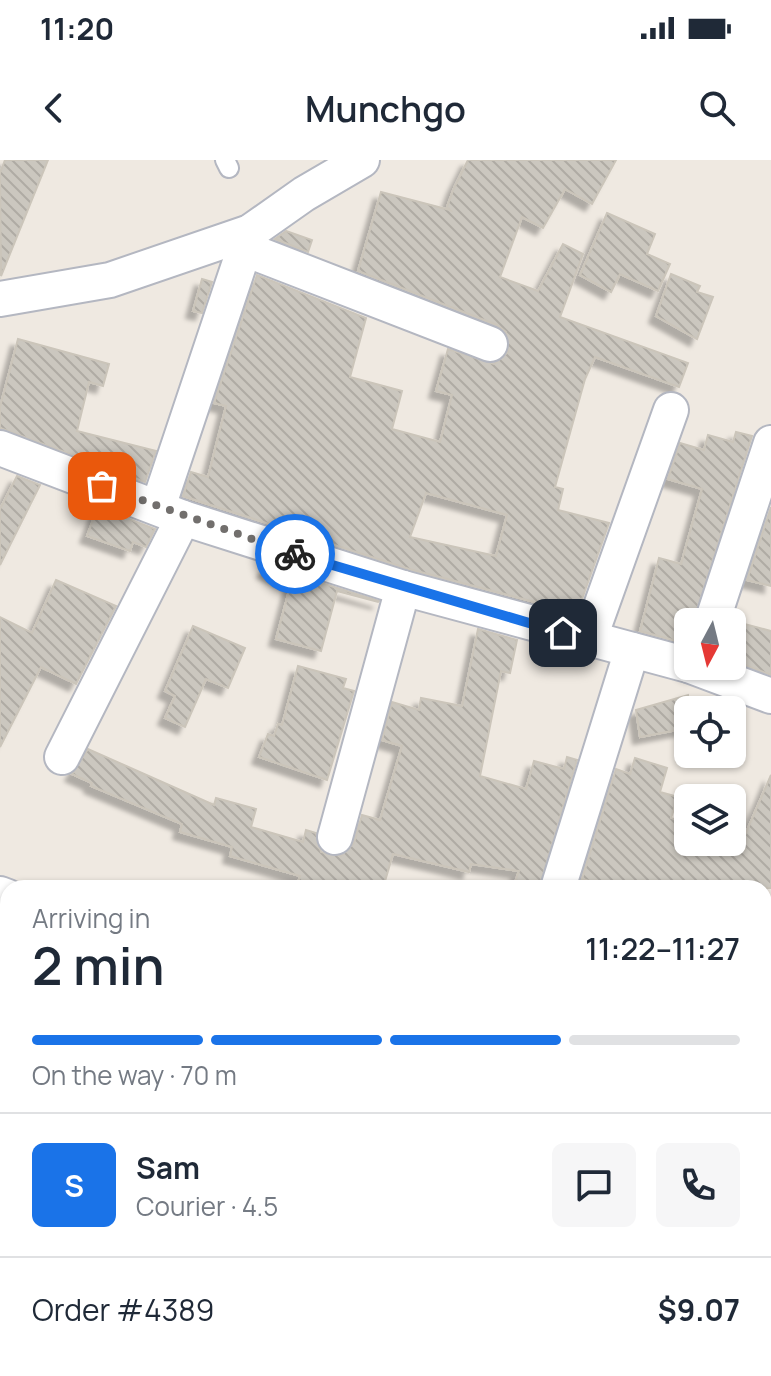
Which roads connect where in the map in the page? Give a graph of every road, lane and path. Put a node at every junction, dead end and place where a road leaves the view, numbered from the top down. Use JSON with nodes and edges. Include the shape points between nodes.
{"nodes":[{"id":1,"x":362,"y":160,"type":"edge"},
{"id":2,"x":247,"y":241,"type":"junction"},
{"id":3,"x":0,"y":299,"type":"edge"},
{"id":4,"x":490,"y":344,"type":"dead end"},
{"id":5,"x":671,"y":410,"type":"dead end"},
{"id":6,"x":771,"y":443,"type":"edge"},
{"id":7,"x":0,"y":448,"type":"edge"},
{"id":8,"x":170,"y":512,"type":"junction"},
{"id":9,"x":403,"y":588,"type":"junction"},
{"id":10,"x":717,"y":608,"type":"edge"},
{"id":11,"x":589,"y":640,"type":"junction"},
{"id":12,"x":632,"y":650,"type":"junction"},
{"id":13,"x":674,"y":661,"type":"edge"},
{"id":14,"x":729,"y":680,"type":"edge"},
{"id":15,"x":771,"y":696,"type":"edge"},
{"id":16,"x":62,"y":757,"type":"dead end"},
{"id":17,"x":335,"y":837,"type":"dead end"},
{"id":18,"x":560,"y":880,"type":"edge"}],
"edges":[{"from":1,"to":2,"type":"street","via":[[304,194]]},
{"from":2,"to":3,"type":"street","via":[[110,280]]},
{"from":2,"to":4,"type":"street"},
{"from":2,"to":8,"type":"street"},
{"from":5,"to":11,"type":"street"},
{"from":6,"to":10,"type":"street"},
{"from":7,"to":8,"type":"street"},
{"from":8,"to":9,"type":"street"},
{"from":8,"to":16,"type":"street"},
{"from":9,"to":11,"type":"street"},
{"from":9,"to":17,"type":"street"},
{"from":11,"to":12,"type":"street"},
{"from":12,"to":13,"type":"street"},
{"from":12,"to":18,"type":"street"},
{"from":14,"to":15,"type":"street"}]}
